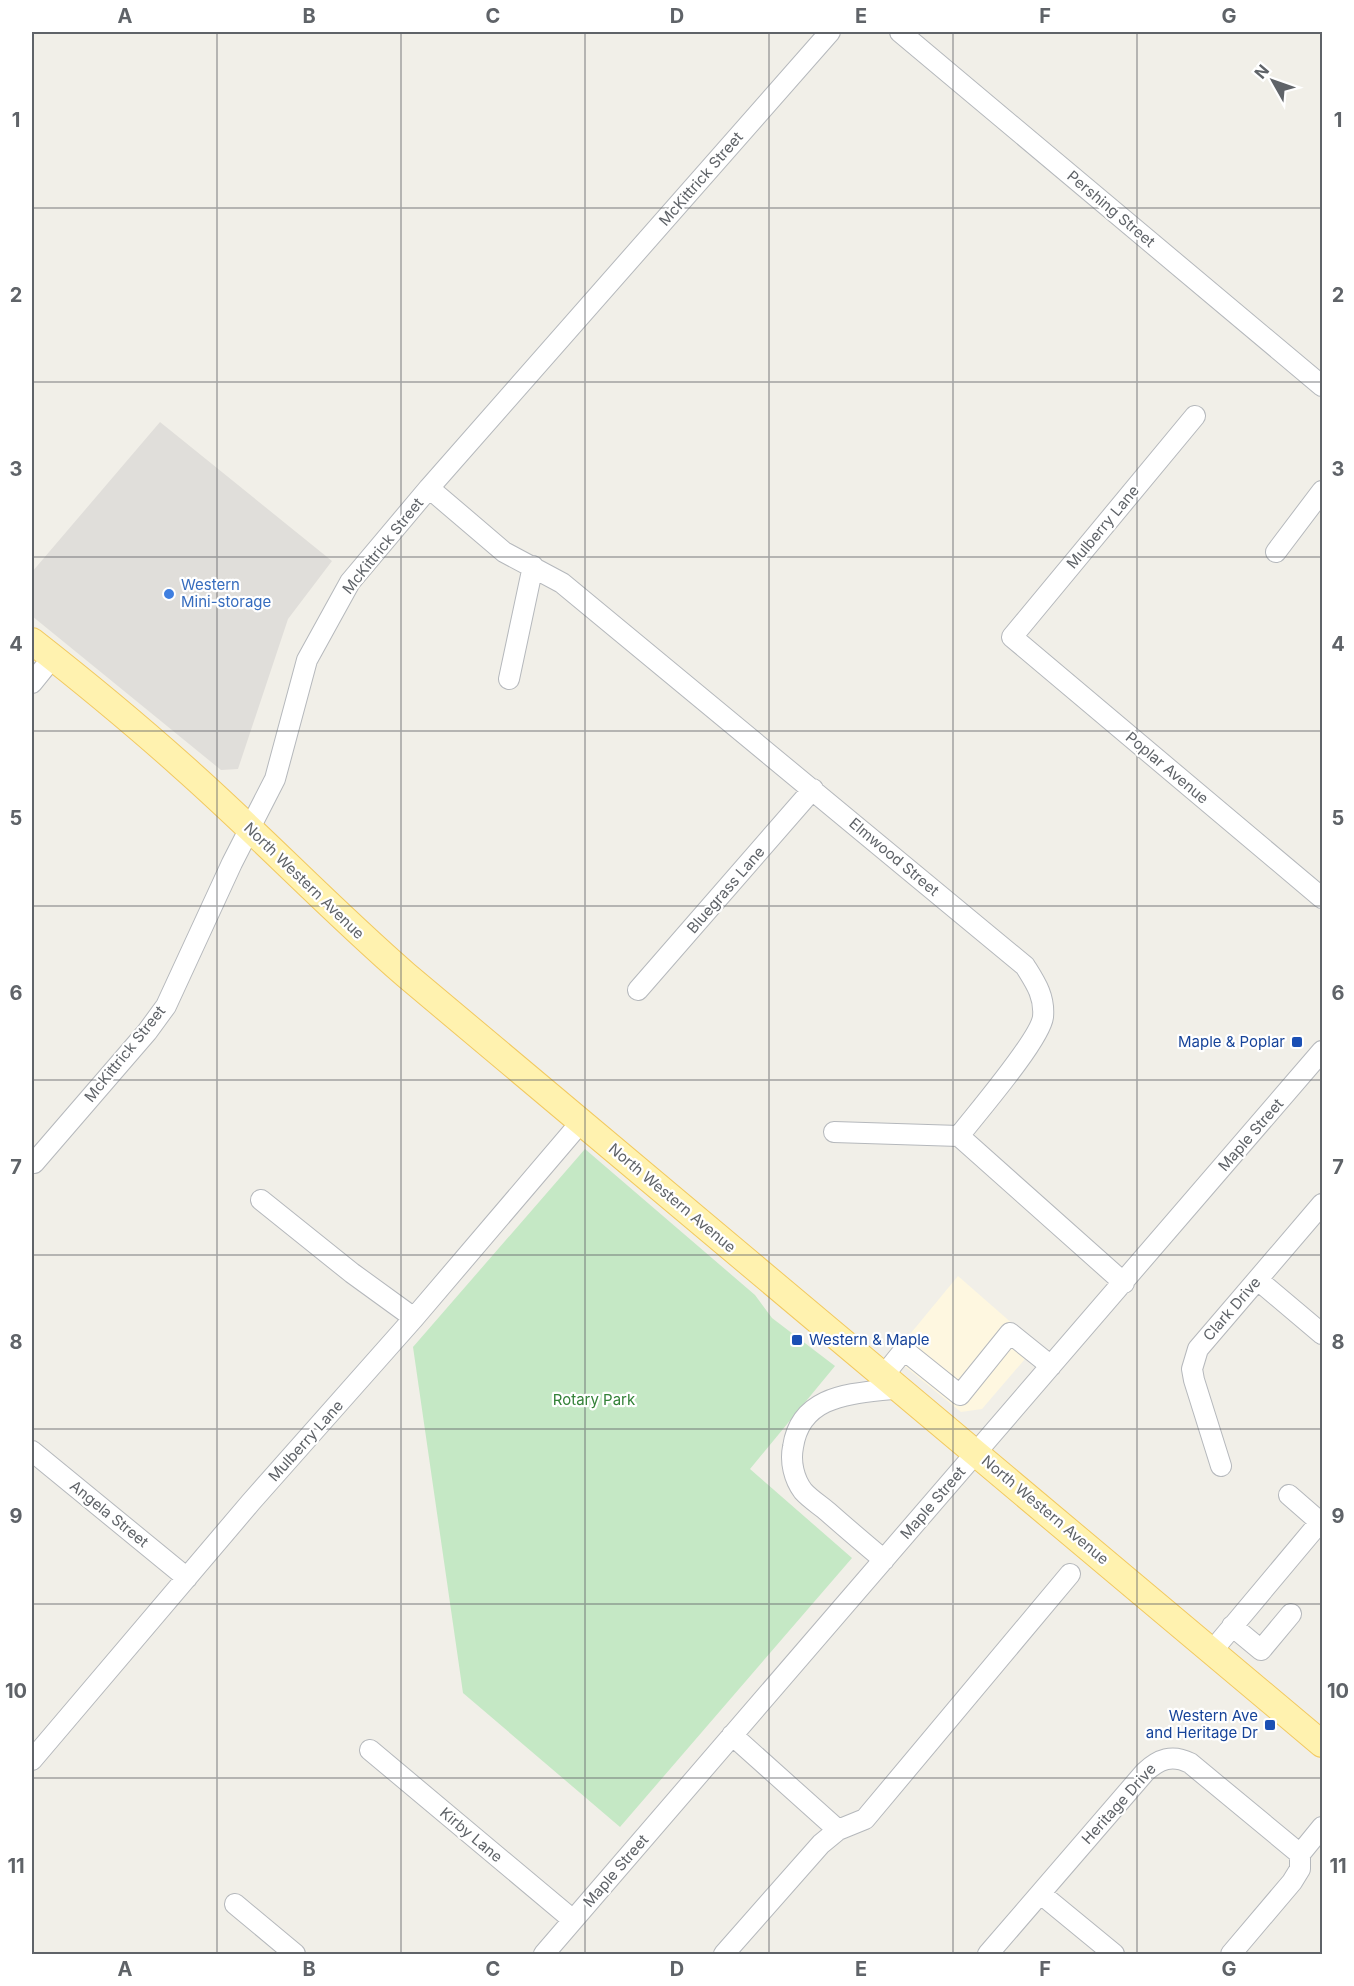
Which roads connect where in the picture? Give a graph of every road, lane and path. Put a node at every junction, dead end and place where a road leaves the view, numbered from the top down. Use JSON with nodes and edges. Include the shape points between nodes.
{"nodes":[{"id":1,"x":830,"y":32,"type":"edge"},
{"id":2,"x":900,"y":32,"type":"edge"},
{"id":3,"x":1323,"y":386,"type":"edge"},
{"id":4,"x":1195,"y":416,"type":"dead end"},
{"id":5,"x":429,"y":488,"type":"junction"},
{"id":6,"x":1323,"y":490,"type":"edge"},
{"id":7,"x":1276,"y":552,"type":"dead end"},
{"id":8,"x":533,"y":566,"type":"junction"},
{"id":9,"x":1012,"y":637,"type":"joint"},
{"id":10,"x":32,"y":641,"type":"edge"},
{"id":11,"x":53,"y":657,"type":"junction"},
{"id":12,"x":509,"y":679,"type":"dead end"},
{"id":13,"x":32,"y":683,"type":"edge"},
{"id":14,"x":813,"y":789,"type":"junction"},
{"id":15,"x":249,"y":829,"type":"junction"},
{"id":16,"x":1323,"y":898,"type":"edge"},
{"id":17,"x":638,"y":990,"type":"dead end"},
{"id":18,"x":1323,"y":1051,"type":"edge"},
{"id":19,"x":581,"y":1122,"type":"junction"},
{"id":20,"x":834,"y":1132,"type":"dead end"},
{"id":21,"x":959,"y":1136,"type":"junction"},
{"id":22,"x":33,"y":1163,"type":"dead end"},
{"id":23,"x":261,"y":1200,"type":"dead end"},
{"id":24,"x":1323,"y":1204,"type":"edge"},
{"id":25,"x":1258,"y":1280,"type":"junction"},
{"id":26,"x":1124,"y":1283,"type":"junction"},
{"id":27,"x":414,"y":1318,"type":"junction"},
{"id":28,"x":1323,"y":1334,"type":"edge"},
{"id":29,"x":1052,"y":1366,"type":"junction"},
{"id":30,"x":891,"y":1382,"type":"junction"},
{"id":31,"x":32,"y":1451,"type":"edge"},
{"id":32,"x":976,"y":1452,"type":"junction"},
{"id":33,"x":1221,"y":1466,"type":"dead end"},
{"id":34,"x":1288,"y":1495,"type":"dead end"},
{"id":35,"x":884,"y":1560,"type":"junction"},
{"id":36,"x":1070,"y":1574,"type":"dead end"},
{"id":37,"x":187,"y":1578,"type":"junction"},
{"id":38,"x":1291,"y":1614,"type":"dead end"},
{"id":39,"x":1232,"y":1626,"type":"junction"},
{"id":40,"x":1212,"y":1651,"type":"junction"},
{"id":41,"x":732,"y":1735,"type":"junction"},
{"id":42,"x":1319,"y":1735,"type":"edge"},
{"id":43,"x":370,"y":1750,"type":"dead end"},
{"id":44,"x":32,"y":1760,"type":"edge"},
{"id":45,"x":1323,"y":1827,"type":"edge"},
{"id":46,"x":838,"y":1830,"type":"junction"},
{"id":47,"x":1300,"y":1854,"type":"junction"},
{"id":48,"x":1041,"y":1893,"type":"junction"},
{"id":49,"x":235,"y":1904,"type":"dead end"},
{"id":50,"x":573,"y":1920,"type":"junction"},
{"id":51,"x":295,"y":1954,"type":"edge"},
{"id":52,"x":544,"y":1954,"type":"edge"},
{"id":53,"x":724,"y":1954,"type":"edge"},
{"id":54,"x":988,"y":1954,"type":"edge"},
{"id":55,"x":1114,"y":1954,"type":"edge"},
{"id":56,"x":1231,"y":1954,"type":"edge"}],
"edges":[{"from":1,"to":5,"type":"street","name":"McKittrick Street"},
{"from":2,"to":3,"type":"street","name":"Pershing Street"},
{"from":4,"to":9,"type":"street","name":"Mulberry Lane"},
{"from":5,"to":8,"type":"street","name":"Elmwood Street","via":[[504,552]]},
{"from":5,"to":15,"type":"street","name":"McKittrick Street","via":[[350,582],[307,660],[275,779]]},
{"from":6,"to":7,"type":"street"},
{"from":8,"to":12,"type":"street"},
{"from":8,"to":14,"type":"street","name":"Elmwood Street","via":[[562,583]]},
{"from":9,"to":16,"type":"street","name":"Poplar Avenue"},
{"from":10,"to":11,"type":"main road","name":"North Western Avenue"},
{"from":11,"to":13,"type":"street"},
{"from":11,"to":15,"type":"main road","name":"North Western Avenue","via":[[167,753]]},
{"from":14,"to":17,"type":"street","name":"Bluegrass Lane"},
{"from":14,"to":21,"type":"street","name":"Elmwood Street","via":[[1025,966],[1041,991],[1043,1019],[1027,1048]]},
{"from":15,"to":19,"type":"main road","name":"North Western Avenue","via":[[362,937]]},
{"from":15,"to":22,"type":"street","name":"McKittrick Street","via":[[166,1006]]},
{"from":18,"to":26,"type":"street","name":"Maple Street"},
{"from":19,"to":27,"type":"street","name":"Mulberry Lane"},
{"from":19,"to":30,"type":"main road","name":"North Western Avenue"},
{"from":20,"to":21,"type":"street"},
{"from":21,"to":26,"type":"street"},
{"from":23,"to":27,"type":"street"},
{"from":24,"to":25,"type":"street","name":"Clark Drive"},
{"from":25,"to":28,"type":"street"},
{"from":25,"to":33,"type":"street","name":"Clark Drive","via":[[1198,1349],[1192,1369]]},
{"from":26,"to":29,"type":"street","name":"Maple Street"},
{"from":27,"to":37,"type":"street","name":"Mulberry Lane"},
{"from":29,"to":30,"type":"street","via":[[1010,1333],[960,1395],[904,1350]]},
{"from":29,"to":32,"type":"street","name":"Maple Street"},
{"from":30,"to":32,"type":"main road","name":"North Western Avenue"},
{"from":30,"to":35,"type":"street","via":[[820,1404],[803,1420],[792,1452],[795,1473],[805,1492]]},
{"from":31,"to":37,"type":"street","name":"Angela Street"},
{"from":32,"to":35,"type":"street","name":"Maple Street"},
{"from":32,"to":40,"type":"main road","name":"North Western Avenue"},
{"from":34,"to":39,"type":"street","via":[[1320,1522]]},
{"from":35,"to":41,"type":"street","name":"Maple Street"},
{"from":36,"to":46,"type":"street","via":[[865,1819]]},
{"from":37,"to":44,"type":"street","name":"Mulberry Lane"},
{"from":38,"to":39,"type":"street","via":[[1261,1650]]},
{"from":39,"to":40,"type":"street"},
{"from":40,"to":42,"type":"main road","name":"North Western Avenue"},
{"from":41,"to":46,"type":"street"},
{"from":41,"to":50,"type":"street","name":"Maple Street"},
{"from":43,"to":50,"type":"street","name":"Kirby Lane"},
{"from":45,"to":47,"type":"street"},
{"from":46,"to":53,"type":"street","via":[[821,1844]]},
{"from":47,"to":48,"type":"street","name":"Heritage Drive","via":[[1190,1763],[1166,1758],[1145,1772]]},
{"from":47,"to":56,"type":"street","via":[[1300,1869],[1292,1882]]},
{"from":48,"to":54,"type":"street","name":"Heritage Drive"},
{"from":48,"to":55,"type":"street"},
{"from":49,"to":51,"type":"street"},
{"from":50,"to":52,"type":"street","name":"Maple Street"}]}
